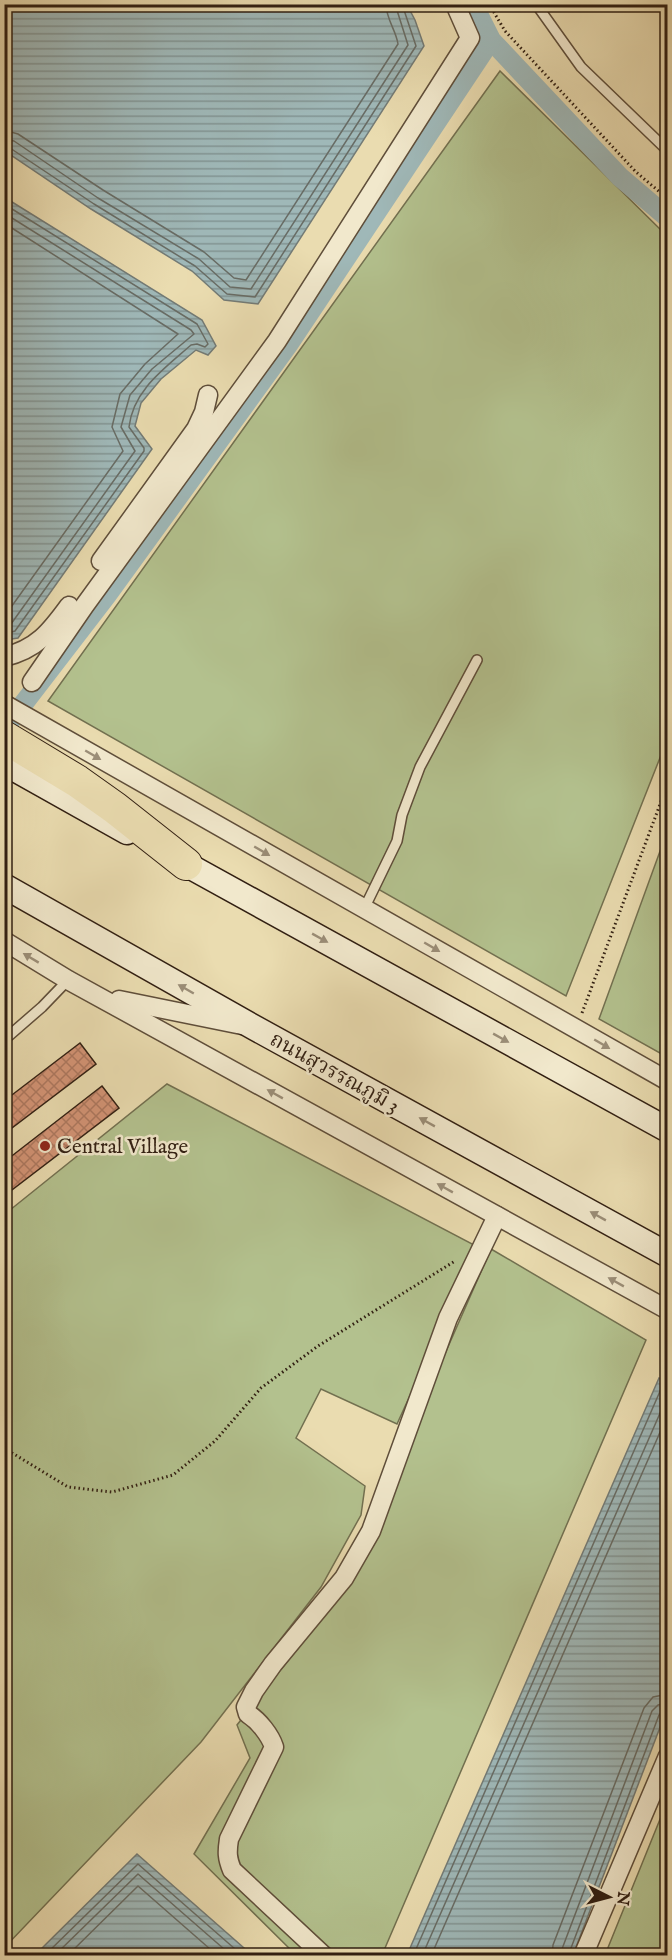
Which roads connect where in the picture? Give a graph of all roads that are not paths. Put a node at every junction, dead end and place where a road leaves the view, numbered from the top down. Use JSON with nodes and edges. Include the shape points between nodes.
{"nodes":[{"id":1,"x":455,"y":4,"type":"edge"},
{"id":2,"x":536,"y":4,"type":"edge"},
{"id":3,"x":668,"y":152,"type":"edge"},
{"id":4,"x":208,"y":395,"type":"dead end"},
{"id":5,"x":4,"y":657,"type":"edge"},
{"id":6,"x":477,"y":660,"type":"dead end"},
{"id":7,"x":32,"y":682,"type":"dead end"},
{"id":8,"x":4,"y":704,"type":"edge"},
{"id":9,"x":18,"y":744,"type":"edge"},
{"id":10,"x":186,"y":864,"type":"joint"},
{"id":11,"x":4,"y":886,"type":"edge"},
{"id":12,"x":364,"y":909,"type":"junction"},
{"id":13,"x":4,"y":941,"type":"edge"},
{"id":14,"x":68,"y":980,"type":"junction"},
{"id":15,"x":103,"y":997,"type":"junction"},
{"id":16,"x":255,"y":1028,"type":"junction"},
{"id":17,"x":4,"y":1040,"type":"edge"},
{"id":18,"x":668,"y":1081,"type":"edge"},
{"id":19,"x":668,"y":1130,"type":"edge"},
{"id":20,"x":497,"y":1216,"type":"junction"},
{"id":21,"x":668,"y":1255,"type":"edge"},
{"id":22,"x":668,"y":1310,"type":"edge"},
{"id":23,"x":668,"y":1756,"type":"edge"},
{"id":24,"x":324,"y":1956,"type":"edge"},
{"id":25,"x":584,"y":1956,"type":"edge"}],
"edges":[{"from":1,"to":7,"type":"street","via":[[470,38],[277,341]]},
{"from":2,"to":3,"type":"lane","via":[[581,67]]},
{"from":4,"to":5,"type":"street","via":[[196,429],[51,631],[32,647]]},
{"from":6,"to":12,"type":"lane","via":[[420,767],[397,841]]},
{"from":8,"to":9,"type":"street"},
{"from":9,"to":10,"type":"highway","via":[[115,808]]},
{"from":9,"to":12,"type":"street","one_way":true},
{"from":10,"to":19,"type":"main road","one_way":true},
{"from":16,"to":11,"type":"main road","name":"ถนนสุวรรณภูมิ 3","one_way":true},
{"from":12,"to":18,"type":"street","one_way":true},
{"from":14,"to":13,"type":"street","one_way":true},
{"from":14,"to":15,"type":"street"},
{"from":14,"to":17,"type":"lane"},
{"from":15,"to":16,"type":"street"},
{"from":20,"to":15,"type":"street","one_way":true},
{"from":21,"to":16,"type":"main road","name":"ถนนสุวรรณภูมิ 3","one_way":true},
{"from":22,"to":20,"type":"street","one_way":true},
{"from":20,"to":24,"type":"street","via":[[448,1318],[371,1531],[344,1578],[273,1665],[246,1707],[274,1747],[229,1839],[228,1860],[232,1870]]},
{"from":23,"to":25,"type":"street"}]}
